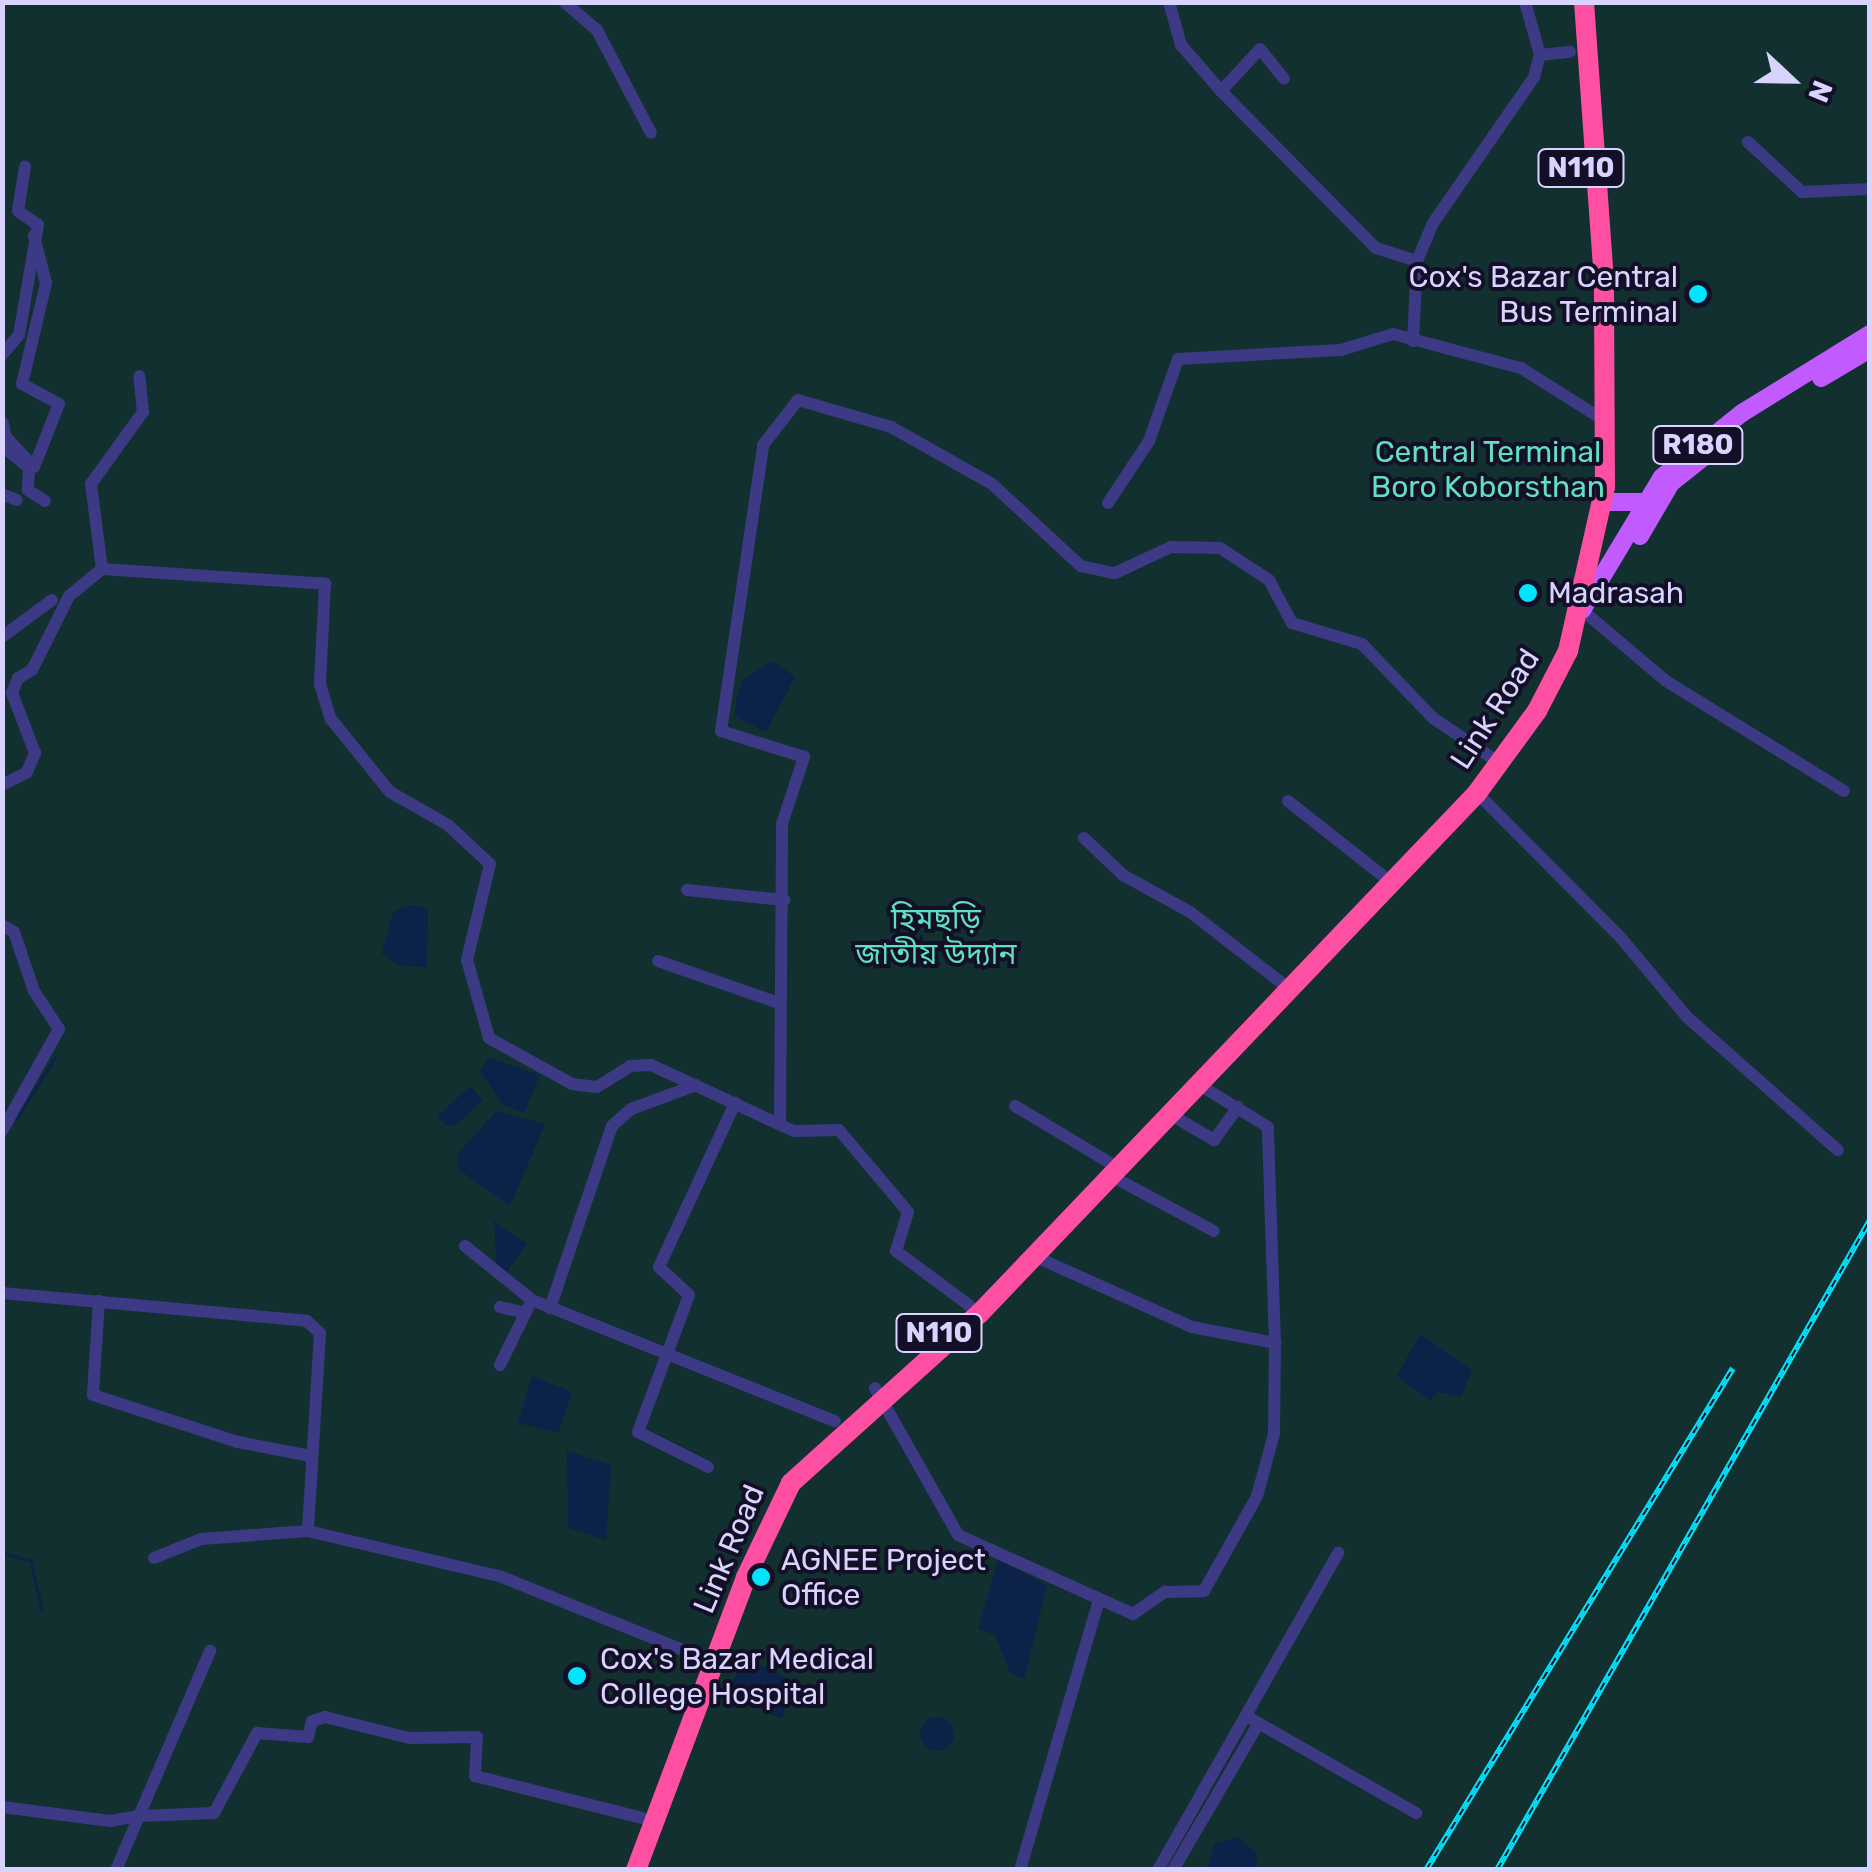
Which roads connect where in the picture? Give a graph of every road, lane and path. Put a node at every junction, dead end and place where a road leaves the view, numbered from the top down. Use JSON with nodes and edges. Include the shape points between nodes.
{"nodes":[{"id":1,"x":564,"y":2,"type":"edge"},
{"id":2,"x":1169,"y":2,"type":"edge"},
{"id":3,"x":1525,"y":2,"type":"edge"},
{"id":4,"x":1572,"y":2,"type":"edge"},
{"id":5,"x":1584,"y":2,"type":"edge"},
{"id":6,"x":1570,"y":52,"type":"junction"},
{"id":7,"x":1540,"y":55,"type":"junction"},
{"id":8,"x":1284,"y":79,"type":"dead end"},
{"id":9,"x":1221,"y":91,"type":"junction"},
{"id":10,"x":651,"y":133,"type":"dead end"},
{"id":11,"x":1748,"y":142,"type":"dead end"},
{"id":12,"x":25,"y":167,"type":"dead end"},
{"id":13,"x":1870,"y":189,"type":"edge"},
{"id":14,"x":34,"y":236,"type":"junction"},
{"id":15,"x":1417,"y":262,"type":"junction"},
{"id":16,"x":1601,"y":333,"type":"junction"},
{"id":17,"x":1870,"y":334,"type":"edge"},
{"id":18,"x":1413,"y":340,"type":"junction"},
{"id":19,"x":1870,"y":349,"type":"edge"},
{"id":20,"x":2,"y":355,"type":"edge"},
{"id":21,"x":139,"y":376,"type":"dead end"},
{"id":22,"x":1604,"y":421,"type":"junction"},
{"id":23,"x":3,"y":423,"type":"edge"},
{"id":24,"x":2,"y":446,"type":"edge"},
{"id":25,"x":2,"y":494,"type":"edge"},
{"id":26,"x":18,"y":500,"type":"dead end"},
{"id":27,"x":45,"y":501,"type":"dead end"},
{"id":28,"x":1603,"y":502,"type":"junction"},
{"id":29,"x":1643,"y":502,"type":"junction"},
{"id":30,"x":1108,"y":503,"type":"dead end"},
{"id":31,"x":102,"y":569,"type":"junction"},
{"id":32,"x":52,"y":600,"type":"dead end"},
{"id":33,"x":1579,"y":617,"type":"junction"},
{"id":34,"x":2,"y":637,"type":"edge"},
{"id":35,"x":1492,"y":758,"type":"junction"},
{"id":36,"x":2,"y":785,"type":"edge"},
{"id":37,"x":1844,"y":790,"type":"dead end"},
{"id":38,"x":1478,"y":793,"type":"junction"},
{"id":39,"x":1288,"y":802,"type":"dead end"},
{"id":40,"x":1084,"y":838,"type":"dead end"},
{"id":41,"x":1387,"y":879,"type":"junction"},
{"id":42,"x":686,"y":890,"type":"dead end"},
{"id":43,"x":784,"y":900,"type":"junction"},
{"id":44,"x":2,"y":926,"type":"edge"},
{"id":45,"x":658,"y":961,"type":"dead end"},
{"id":46,"x":1283,"y":984,"type":"junction"},
{"id":47,"x":776,"y":1002,"type":"junction"},
{"id":48,"x":696,"y":1085,"type":"junction"},
{"id":49,"x":1202,"y":1086,"type":"junction"},
{"id":50,"x":735,"y":1103,"type":"junction"},
{"id":51,"x":1015,"y":1106,"type":"dead end"},
{"id":52,"x":1238,"y":1107,"type":"junction"},
{"id":53,"x":1173,"y":1116,"type":"junction"},
{"id":54,"x":780,"y":1124,"type":"junction"},
{"id":55,"x":2,"y":1131,"type":"edge"},
{"id":56,"x":1838,"y":1150,"type":"dead end"},
{"id":57,"x":1113,"y":1171,"type":"junction"},
{"id":58,"x":1214,"y":1231,"type":"dead end"},
{"id":59,"x":465,"y":1246,"type":"dead end"},
{"id":60,"x":1036,"y":1257,"type":"junction"},
{"id":61,"x":2,"y":1292,"type":"edge"},
{"id":62,"x":532,"y":1300,"type":"junction"},
{"id":63,"x":99,"y":1301,"type":"junction"},
{"id":64,"x":500,"y":1306,"type":"dead end"},
{"id":65,"x":970,"y":1306,"type":"junction"},
{"id":66,"x":550,"y":1308,"type":"junction"},
{"id":67,"x":521,"y":1312,"type":"junction"},
{"id":68,"x":1276,"y":1343,"type":"junction"},
{"id":69,"x":668,"y":1355,"type":"junction"},
{"id":70,"x":500,"y":1364,"type":"dead end"},
{"id":71,"x":878,"y":1393,"type":"junction"},
{"id":72,"x":835,"y":1421,"type":"junction"},
{"id":73,"x":311,"y":1456,"type":"junction"},
{"id":74,"x":708,"y":1467,"type":"dead end"},
{"id":75,"x":308,"y":1531,"type":"junction"},
{"id":76,"x":1338,"y":1553,"type":"dead end"},
{"id":77,"x":154,"y":1558,"type":"dead end"},
{"id":78,"x":1099,"y":1600,"type":"junction"},
{"id":79,"x":210,"y":1651,"type":"dead end"},
{"id":80,"x":709,"y":1660,"type":"junction"},
{"id":81,"x":1252,"y":1720,"type":"junction"},
{"id":82,"x":2,"y":1807,"type":"edge"},
{"id":83,"x":1416,"y":1813,"type":"dead end"},
{"id":84,"x":139,"y":1816,"type":"junction"},
{"id":85,"x":642,"y":1818,"type":"junction"},
{"id":86,"x":116,"y":1870,"type":"edge"},
{"id":87,"x":624,"y":1870,"type":"edge"},
{"id":88,"x":636,"y":1870,"type":"edge"},
{"id":89,"x":1020,"y":1870,"type":"edge"},
{"id":90,"x":1158,"y":1870,"type":"edge"},
{"id":91,"x":1173,"y":1870,"type":"edge"}],
"edges":[{"from":1,"to":10,"type":"street","via":[[597,30]]},
{"from":2,"to":9,"type":"street","via":[[1181,45]]},
{"from":3,"to":7,"type":"street"},
{"from":4,"to":6,"type":"highway","number":"N110"},
{"from":5,"to":16,"type":"highway","number":"N110","via":[[1604,281]]},
{"from":6,"to":7,"type":"street"},
{"from":6,"to":16,"type":"highway","number":"N110"},
{"from":7,"to":15,"type":"street","via":[[1534,78],[1433,223]]},
{"from":8,"to":9,"type":"street","via":[[1260,49]]},
{"from":9,"to":15,"type":"street","via":[[1376,248]]},
{"from":11,"to":13,"type":"street","via":[[1802,192]]},
{"from":12,"to":14,"type":"street","via":[[18,211],[38,225]]},
{"from":14,"to":20,"type":"street","via":[[25,313]]},
{"from":14,"to":23,"type":"street","via":[[46,283],[22,384],[59,404],[34,467],[4,436]]},
{"from":15,"to":18,"type":"street"},
{"from":16,"to":22,"type":"highway","number":"N110"},
{"from":17,"to":29,"type":"main road","number":"R180","via":[[1692,450]]},
{"from":18,"to":22,"type":"street","via":[[1521,368]]},
{"from":18,"to":30,"type":"street","via":[[1378,333],[1341,350],[1171,363],[1148,440]]},
{"from":19,"to":33,"type":"main road","number":"R180","via":[[1749,421],[1671,483],[1596,602]]},
{"from":21,"to":31,"type":"street","via":[[143,412],[91,484]]},
{"from":22,"to":28,"type":"highway","number":"N110"},
{"from":24,"to":27,"type":"street","via":[[30,468],[28,490]]},
{"from":25,"to":26,"type":"street"},
{"from":28,"to":29,"type":"main road","number":"R180"},
{"from":28,"to":33,"type":"highway","number":"N110"},
{"from":29,"to":33,"type":"main road","number":"R180"},
{"from":31,"to":36,"type":"street","via":[[69,596],[32,670],[18,678],[12,693],[35,753],[28,772]]},
{"from":31,"to":48,"type":"street","via":[[325,584],[320,684],[332,719],[390,792],[448,825],[490,864],[467,960],[489,1038],[587,1088],[640,1064]]},
{"from":32,"to":34,"type":"street"},
{"from":33,"to":35,"type":"highway","name":"Link Road","number":"N110"},
{"from":33,"to":37,"type":"street","via":[[1666,681]]},
{"from":33,"to":38,"type":"highway","name":"Link Road","number":"N110","via":[[1538,712]]},
{"from":35,"to":41,"type":"highway","name":"Link Road","number":"N110"},
{"from":35,"to":43,"type":"street","via":[[1422,708],[1362,644],[1292,623],[1269,580],[1220,548],[1171,547],[1115,573],[1081,566],[992,484],[891,427],[798,400],[763,445],[720,731],[803,754],[782,824]]},
{"from":38,"to":41,"type":"highway","name":"Link Road","number":"N110"},
{"from":38,"to":56,"type":"street","via":[[1696,1027]]},
{"from":39,"to":41,"type":"street"},
{"from":40,"to":46,"type":"street","via":[[1124,875],[1190,912]]},
{"from":41,"to":46,"type":"highway","name":"Link Road","number":"N110"},
{"from":41,"to":49,"type":"highway","name":"Link Road","number":"N110"},
{"from":42,"to":43,"type":"street"},
{"from":43,"to":47,"type":"street"},
{"from":44,"to":55,"type":"street","via":[[14,932],[34,991],[59,1028]]},
{"from":45,"to":47,"type":"street"},
{"from":46,"to":57,"type":"highway","name":"Link Road","number":"N110"},
{"from":47,"to":54,"type":"street"},
{"from":48,"to":50,"type":"street"},
{"from":48,"to":66,"type":"street","via":[[631,1110],[612,1126]]},
{"from":49,"to":52,"type":"street"},
{"from":49,"to":53,"type":"highway","name":"Link Road","number":"N110"},
{"from":50,"to":54,"type":"street"},
{"from":50,"to":69,"type":"street","via":[[659,1268],[688,1294]]},
{"from":51,"to":57,"type":"street"},
{"from":52,"to":53,"type":"street","via":[[1214,1140]]},
{"from":52,"to":68,"type":"street","via":[[1270,1134]]},
{"from":53,"to":57,"type":"highway","name":"Link Road","number":"N110"},
{"from":54,"to":65,"type":"street","via":[[846,1135],[908,1212],[896,1251]]},
{"from":57,"to":58,"type":"street"},
{"from":57,"to":60,"type":"highway","name":"Link Road","number":"N110"},
{"from":57,"to":65,"type":"highway","name":"Link Road","number":"N110"},
{"from":59,"to":62,"type":"street"},
{"from":60,"to":68,"type":"street","via":[[1192,1328]]},
{"from":60,"to":71,"type":"highway","name":"Link Road","number":"N110"},
{"from":61,"to":63,"type":"street"},
{"from":62,"to":66,"type":"street"},
{"from":62,"to":67,"type":"street"},
{"from":63,"to":73,"type":"street","via":[[93,1395],[238,1442]]},
{"from":63,"to":73,"type":"street","via":[[307,1321],[320,1333]]},
{"from":64,"to":67,"type":"street"},
{"from":65,"to":71,"type":"highway","name":"Link Road","number":"N110"},
{"from":66,"to":69,"type":"street"},
{"from":67,"to":70,"type":"street"},
{"from":68,"to":78,"type":"street","via":[[1268,1462],[1209,1586],[1153,1596],[1133,1614]]},
{"from":69,"to":72,"type":"street"},
{"from":69,"to":74,"type":"street","via":[[638,1432]]},
{"from":71,"to":72,"type":"highway","name":"Link Road","number":"N110"},
{"from":71,"to":78,"type":"street","via":[[958,1534]]},
{"from":71,"to":80,"type":"highway","name":"Link Road","number":"N110","via":[[785,1493]]},
{"from":72,"to":80,"type":"highway","name":"Link Road","number":"N110","via":[[762,1510]]},
{"from":73,"to":75,"type":"street"},
{"from":75,"to":77,"type":"street","via":[[201,1539]]},
{"from":75,"to":80,"type":"street","via":[[502,1577]]},
{"from":76,"to":81,"type":"street"},
{"from":78,"to":89,"type":"street"},
{"from":79,"to":84,"type":"street"},
{"from":80,"to":85,"type":"highway","name":"Link Road","number":"N110"},
{"from":80,"to":88,"type":"highway","name":"Link Road","number":"N110"},
{"from":81,"to":83,"type":"street"},
{"from":81,"to":90,"type":"street"},
{"from":81,"to":91,"type":"street"},
{"from":82,"to":84,"type":"street","via":[[110,1821]]},
{"from":84,"to":85,"type":"street","via":[[214,1813],[256,1733],[308,1737],[312,1721],[325,1717],[409,1738],[476,1737],[475,1776]]},
{"from":84,"to":86,"type":"street"},
{"from":85,"to":87,"type":"highway","name":"Link Road","number":"N110"}]}
